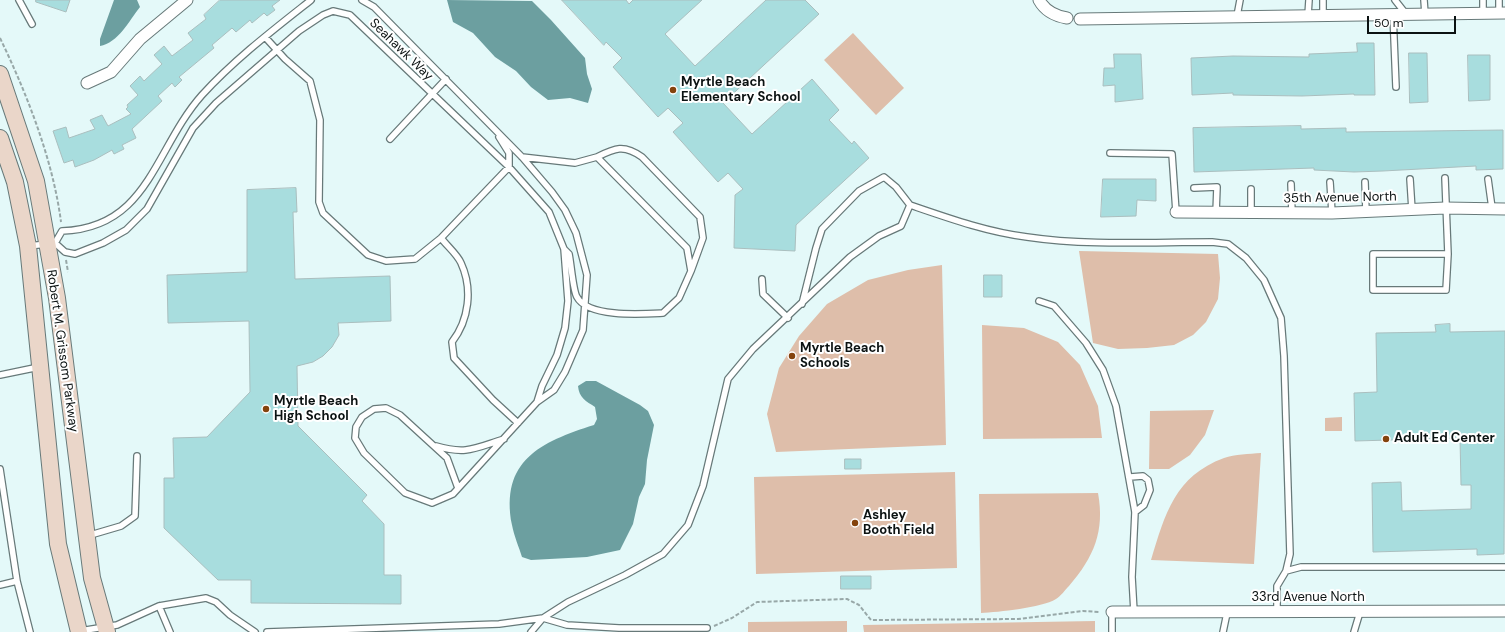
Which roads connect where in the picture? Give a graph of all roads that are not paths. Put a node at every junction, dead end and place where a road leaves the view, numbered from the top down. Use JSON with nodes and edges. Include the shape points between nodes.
{"nodes":[{"id":1,"x":19,"y":0,"type":"edge"},
{"id":2,"x":187,"y":0,"type":"edge"},
{"id":3,"x":311,"y":0,"type":"edge"},
{"id":4,"x":362,"y":0,"type":"edge"},
{"id":5,"x":1039,"y":0,"type":"edge"},
{"id":6,"x":1240,"y":0,"type":"edge"},
{"id":7,"x":1309,"y":0,"type":"edge"},
{"id":8,"x":1323,"y":0,"type":"edge"},
{"id":9,"x":1395,"y":0,"type":"edge"},
{"id":10,"x":1424,"y":0,"type":"edge"},
{"id":11,"x":1483,"y":0,"type":"edge"},
{"id":12,"x":1499,"y":0,"type":"edge"},
{"id":13,"x":1483,"y":13,"type":"junction"},
{"id":14,"x":1502,"y":13,"type":"edge"},
{"id":15,"x":1393,"y":14,"type":"junction"},
{"id":16,"x":1407,"y":14,"type":"junction"},
{"id":17,"x":1424,"y":14,"type":"junction"},
{"id":18,"x":1308,"y":15,"type":"junction"},
{"id":19,"x":1323,"y":15,"type":"junction"},
{"id":20,"x":1237,"y":16,"type":"junction"},
{"id":21,"x":1067,"y":18,"type":"dead end"},
{"id":22,"x":1080,"y":18,"type":"dead end"},
{"id":23,"x":32,"y":24,"type":"dead end"},
{"id":24,"x":265,"y":37,"type":"junction"},
{"id":25,"x":277,"y":50,"type":"junction"},
{"id":26,"x":0,"y":74,"type":"edge"},
{"id":27,"x":446,"y":79,"type":"junction"},
{"id":28,"x":87,"y":83,"type":"dead end"},
{"id":29,"x":1396,"y":87,"type":"dead end"},
{"id":30,"x":431,"y":94,"type":"junction"},
{"id":31,"x":495,"y":130,"type":"junction"},
{"id":32,"x":0,"y":138,"type":"edge"},
{"id":33,"x":390,"y":139,"type":"dead end"},
{"id":34,"x":1110,"y":153,"type":"dead end"},
{"id":35,"x":597,"y":156,"type":"junction"},
{"id":36,"x":522,"y":157,"type":"junction"},
{"id":37,"x":509,"y":167,"type":"junction"},
{"id":38,"x":1445,"y":178,"type":"dead end"},
{"id":39,"x":1410,"y":179,"type":"dead end"},
{"id":40,"x":1488,"y":179,"type":"dead end"},
{"id":41,"x":1330,"y":182,"type":"dead end"},
{"id":42,"x":1365,"y":182,"type":"dead end"},
{"id":43,"x":1291,"y":184,"type":"dead end"},
{"id":44,"x":1194,"y":188,"type":"dead end"},
{"id":45,"x":1251,"y":189,"type":"dead end"},
{"id":46,"x":910,"y":205,"type":"junction"},
{"id":47,"x":1445,"y":208,"type":"junction"},
{"id":48,"x":1492,"y":208,"type":"junction"},
{"id":49,"x":1505,"y":209,"type":"edge"},
{"id":50,"x":1412,"y":210,"type":"junction"},
{"id":51,"x":1176,"y":212,"type":"joint"},
{"id":52,"x":1366,"y":212,"type":"junction"},
{"id":53,"x":1216,"y":213,"type":"junction"},
{"id":54,"x":1251,"y":213,"type":"junction"},
{"id":55,"x":1292,"y":213,"type":"junction"},
{"id":56,"x":1332,"y":213,"type":"junction"},
{"id":57,"x":441,"y":238,"type":"junction"},
{"id":58,"x":50,"y":243,"type":"junction"},
{"id":59,"x":28,"y":246,"type":"junction"},
{"id":60,"x":564,"y":249,"type":"junction"},
{"id":61,"x":1448,"y":254,"type":"junction"},
{"id":62,"x":691,"y":271,"type":"junction"},
{"id":63,"x":762,"y":279,"type":"dead end"},
{"id":64,"x":1039,"y":301,"type":"dead end"},
{"id":65,"x":802,"y":304,"type":"junction"},
{"id":66,"x":584,"y":305,"type":"junction"},
{"id":67,"x":788,"y":318,"type":"junction"},
{"id":68,"x":41,"y":367,"type":"junction"},
{"id":69,"x":0,"y":375,"type":"edge"},
{"id":70,"x":537,"y":402,"type":"junction"},
{"id":71,"x":518,"y":423,"type":"junction"},
{"id":72,"x":505,"y":438,"type":"junction"},
{"id":73,"x":433,"y":446,"type":"junction"},
{"id":74,"x":137,"y":456,"type":"dead end"},
{"id":75,"x":0,"y":469,"type":"edge"},
{"id":76,"x":1130,"y":477,"type":"junction"},
{"id":77,"x":458,"y":488,"type":"junction"},
{"id":78,"x":1135,"y":512,"type":"junction"},
{"id":79,"x":86,"y":536,"type":"junction"},
{"id":80,"x":1505,"y":567,"type":"edge"},
{"id":81,"x":1286,"y":571,"type":"junction"},
{"id":82,"x":17,"y":581,"type":"junction"},
{"id":83,"x":0,"y":585,"type":"edge"},
{"id":84,"x":160,"y":606,"type":"junction"},
{"id":85,"x":1505,"y":611,"type":"edge"},
{"id":86,"x":1112,"y":612,"type":"joint"},
{"id":87,"x":1134,"y":612,"type":"junction"},
{"id":88,"x":1277,"y":612,"type":"junction"},
{"id":89,"x":1360,"y":612,"type":"junction"},
{"id":90,"x":1227,"y":613,"type":"junction"},
{"id":91,"x":543,"y":618,"type":"junction"},
{"id":92,"x":707,"y":628,"type":"road end"},
{"id":93,"x":106,"y":630,"type":"edge"},
{"id":94,"x":30,"y":632,"type":"edge"},
{"id":95,"x":77,"y":632,"type":"edge"},
{"id":96,"x":170,"y":632,"type":"edge"},
{"id":97,"x":255,"y":632,"type":"edge"},
{"id":98,"x":267,"y":632,"type":"edge"},
{"id":99,"x":531,"y":632,"type":"edge"},
{"id":100,"x":1112,"y":632,"type":"edge"},
{"id":101,"x":1224,"y":632,"type":"edge"},
{"id":102,"x":1354,"y":632,"type":"edge"}],
"edges":[{"from":1,"to":23,"type":"lane"},
{"from":2,"to":28,"type":"street","via":[[140,39],[111,72]]},
{"from":3,"to":24,"type":"lane"},
{"from":4,"to":27,"type":"lane","name":"Seahawk Way","via":[[374,7]]},
{"from":5,"to":21,"type":"street","via":[[1043,7],[1057,16]]},
{"from":6,"to":20,"type":"lane"},
{"from":7,"to":18,"type":"lane"},
{"from":8,"to":19,"type":"lane"},
{"from":9,"to":16,"type":"lane"},
{"from":10,"to":17,"type":"lane"},
{"from":11,"to":13,"type":"lane"},
{"from":12,"to":14,"type":"lane"},
{"from":13,"to":14,"type":"street"},
{"from":13,"to":17,"type":"street"},
{"from":15,"to":16,"type":"street"},
{"from":15,"to":19,"type":"street"},
{"from":15,"to":29,"type":"lane"},
{"from":16,"to":17,"type":"street"},
{"from":18,"to":19,"type":"street"},
{"from":18,"to":20,"type":"street"},
{"from":20,"to":22,"type":"street"},
{"from":24,"to":25,"type":"lane"},
{"from":24,"to":58,"type":"lane","via":[[238,58],[201,96],[176,129],[140,192],[126,207],[113,218],[82,230],[62,231]]},
{"from":25,"to":30,"type":"lane","name":"Seahawk Way","via":[[322,15],[333,11],[350,15]]},
{"from":25,"to":57,"type":"lane","via":[[310,81],[320,120],[319,202],[323,213],[368,255],[386,261],[415,259]]},
{"from":25,"to":58,"type":"lane","name":"Seahawk Way","via":[[216,103],[193,128],[147,209],[126,230],[75,254],[65,252]]},
{"from":26,"to":58,"type":"main road","name":"Robert M. Grissom Parkway","via":[[36,181]]},
{"from":27,"to":30,"type":"lane"},
{"from":27,"to":31,"type":"lane","name":"Seahawk Way"},
{"from":30,"to":33,"type":"lane"},
{"from":30,"to":37,"type":"lane","name":"Seahawk Way"},
{"from":31,"to":36,"type":"lane","name":"Seahawk Way"},
{"from":31,"to":37,"type":"lane","via":[[509,153]]},
{"from":32,"to":59,"type":"main road","name":"Robert M. Grissom Parkway","via":[[15,182]]},
{"from":34,"to":51,"type":"lane","via":[[1172,154]]},
{"from":35,"to":36,"type":"lane","via":[[575,163]]},
{"from":35,"to":62,"type":"lane","via":[[688,248]]},
{"from":35,"to":62,"type":"lane","via":[[616,148],[633,150],[700,217],[703,238]]},
{"from":36,"to":66,"type":"lane","name":"Seahawk Way","via":[[565,210],[576,233],[587,275]]},
{"from":37,"to":57,"type":"lane"},
{"from":37,"to":60,"type":"lane","name":"Seahawk Way","via":[[549,212]]},
{"from":38,"to":47,"type":"lane"},
{"from":39,"to":50,"type":"lane"},
{"from":40,"to":48,"type":"lane"},
{"from":41,"to":56,"type":"lane"},
{"from":42,"to":52,"type":"lane"},
{"from":43,"to":55,"type":"lane"},
{"from":44,"to":53,"type":"lane","via":[[1217,187]]},
{"from":45,"to":54,"type":"lane"},
{"from":46,"to":65,"type":"lane","via":[[901,226],[879,236],[850,257]]},
{"from":46,"to":65,"type":"lane","via":[[884,177],[859,191],[822,229]]},
{"from":46,"to":81,"type":"lane","via":[[981,228],[1027,237],[1078,241],[1212,242],[1228,244],[1246,258],[1264,280],[1281,318],[1290,554]]},
{"from":47,"to":48,"type":"street","name":"35th Avenue North"},
{"from":47,"to":50,"type":"street","name":"35th Avenue North"},
{"from":47,"to":61,"type":"lane"},
{"from":48,"to":49,"type":"street","name":"35th Avenue North"},
{"from":50,"to":52,"type":"street","name":"35th Avenue North"},
{"from":51,"to":53,"type":"street","name":"35th Avenue North"},
{"from":52,"to":56,"type":"street","name":"35th Avenue North"},
{"from":53,"to":54,"type":"street","name":"35th Avenue North"},
{"from":54,"to":55,"type":"street","name":"35th Avenue North"},
{"from":55,"to":56,"type":"street","name":"35th Avenue North"},
{"from":57,"to":71,"type":"lane","via":[[460,262],[469,288],[466,313],[460,332],[452,342],[454,358]]},
{"from":58,"to":59,"type":"lane"},
{"from":58,"to":79,"type":"main road","name":"Robert M. Grissom Parkway"},
{"from":59,"to":68,"type":"main road","name":"Robert M. Grissom Parkway"},
{"from":60,"to":66,"type":"lane","via":[[569,254],[576,297]]},
{"from":60,"to":70,"type":"lane","name":"Seahawk Way","via":[[568,301],[566,328],[558,355]]},
{"from":61,"to":61,"type":"lane","via":[[1446,290],[1372,290],[1373,254]]},
{"from":62,"to":66,"type":"lane","via":[[679,298],[663,313],[618,315]]},
{"from":63,"to":67,"type":"lane","via":[[763,294]]},
{"from":64,"to":76,"type":"lane","via":[[1054,306],[1086,343],[1103,370],[1116,406]]},
{"from":65,"to":67,"type":"lane"},
{"from":66,"to":70,"type":"lane","name":"Seahawk Way","via":[[583,330],[565,372],[554,390]]},
{"from":67,"to":91,"type":"lane","via":[[753,349],[728,379],[703,486],[688,525],[663,554],[568,602]]},
{"from":68,"to":69,"type":"lane"},
{"from":68,"to":95,"type":"main road","name":"Robert M. Grissom Parkway","via":[[58,544]]},
{"from":70,"to":71,"type":"lane","name":"Seahawk Way"},
{"from":71,"to":72,"type":"lane","name":"Seahawk Way"},
{"from":72,"to":73,"type":"lane","via":[[466,451]]},
{"from":72,"to":77,"type":"lane","name":"Seahawk Way"},
{"from":73,"to":77,"type":"lane","name":"Seahawk Way","via":[[447,458]]},
{"from":73,"to":77,"type":"lane","name":"Seahawk Way","via":[[400,416],[386,408],[374,409],[362,417],[356,427],[355,438],[364,453],[405,493],[432,503],[453,494]]},
{"from":74,"to":79,"type":"lane","via":[[135,516],[121,526]]},
{"from":75,"to":82,"type":"lane"},
{"from":76,"to":78,"type":"lane"},
{"from":76,"to":78,"type":"lane","via":[[1142,476],[1148,480],[1150,490],[1144,505]]},
{"from":78,"to":87,"type":"lane","via":[[1132,577]]},
{"from":79,"to":93,"type":"main road","name":"Robert M. Grissom Parkway","via":[[92,578]]},
{"from":80,"to":81,"type":"lane","via":[[1302,567]]},
{"from":81,"to":88,"type":"lane","via":[[1277,586]]},
{"from":82,"to":83,"type":"lane"},
{"from":82,"to":94,"type":"lane"},
{"from":84,"to":93,"type":"lane"},
{"from":84,"to":96,"type":"lane"},
{"from":84,"to":97,"type":"lane","via":[[206,598],[216,602]]},
{"from":85,"to":89,"type":"street","name":"33rd Avenue North"},
{"from":86,"to":87,"type":"street","name":"33rd Avenue North"},
{"from":86,"to":100,"type":"lane"},
{"from":87,"to":90,"type":"street","name":"33rd Avenue North"},
{"from":88,"to":89,"type":"street","name":"33rd Avenue North"},
{"from":88,"to":90,"type":"street","name":"33rd Avenue North"},
{"from":89,"to":102,"type":"lane"},
{"from":90,"to":101,"type":"lane"},
{"from":91,"to":92,"type":"lane","via":[[567,625]]},
{"from":91,"to":98,"type":"lane","via":[[499,624]]},
{"from":91,"to":99,"type":"lane"},
{"from":93,"to":95,"type":"lane"}]}
